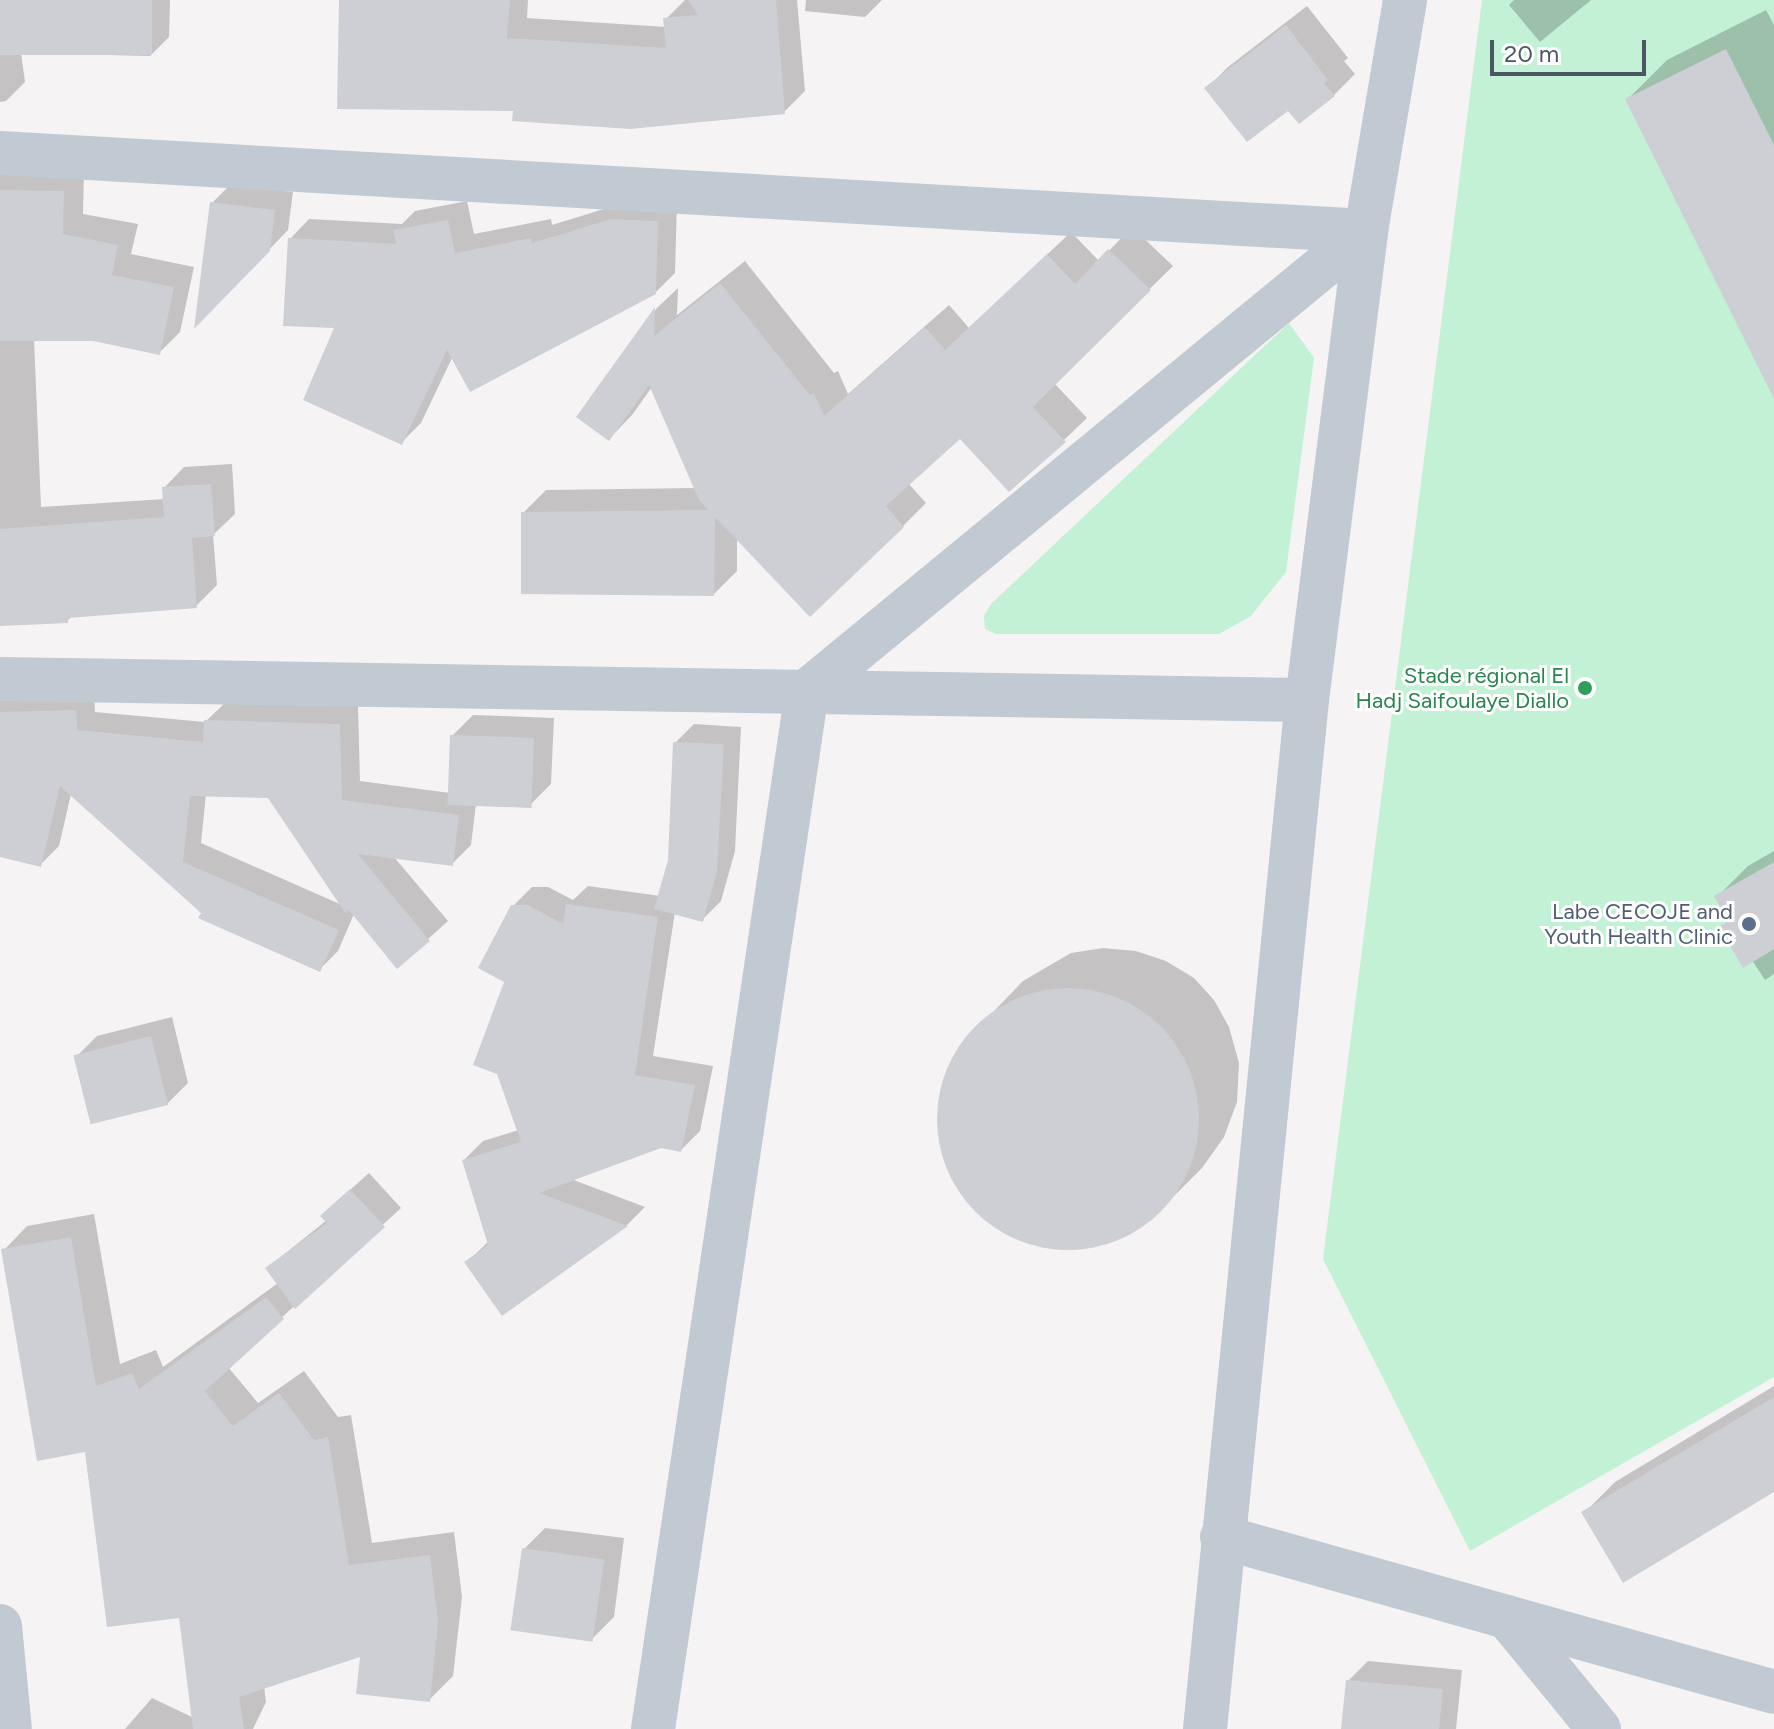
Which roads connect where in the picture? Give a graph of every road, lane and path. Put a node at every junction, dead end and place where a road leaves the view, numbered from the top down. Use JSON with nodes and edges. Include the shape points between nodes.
{"nodes":[{"id":1,"x":1405,"y":0,"type":"edge"},
{"id":2,"x":0,"y":153,"type":"edge"},
{"id":3,"x":1366,"y":231,"type":"junction"},
{"id":4,"x":0,"y":679,"type":"edge"},
{"id":5,"x":807,"y":691,"type":"junction"},
{"id":6,"x":1307,"y":700,"type":"junction"},
{"id":7,"x":1222,"y":1537,"type":"junction"},
{"id":8,"x":1507,"y":1617,"type":"junction"},
{"id":9,"x":0,"y":1626,"type":"edge"},
{"id":10,"x":1774,"y":1692,"type":"edge"},
{"id":11,"x":10,"y":1729,"type":"edge"},
{"id":12,"x":653,"y":1729,"type":"edge"},
{"id":13,"x":1205,"y":1729,"type":"edge"},
{"id":14,"x":1599,"y":1729,"type":"edge"}],
"edges":[{"from":1,"to":3,"type":"street"},
{"from":2,"to":3,"type":"street"},
{"from":3,"to":5,"type":"street"},
{"from":3,"to":6,"type":"street"},
{"from":4,"to":5,"type":"street"},
{"from":5,"to":6,"type":"street"},
{"from":5,"to":12,"type":"street"},
{"from":6,"to":7,"type":"street"},
{"from":7,"to":8,"type":"street"},
{"from":7,"to":13,"type":"street"},
{"from":8,"to":10,"type":"street"},
{"from":8,"to":14,"type":"street"},
{"from":9,"to":11,"type":"street"}]}
